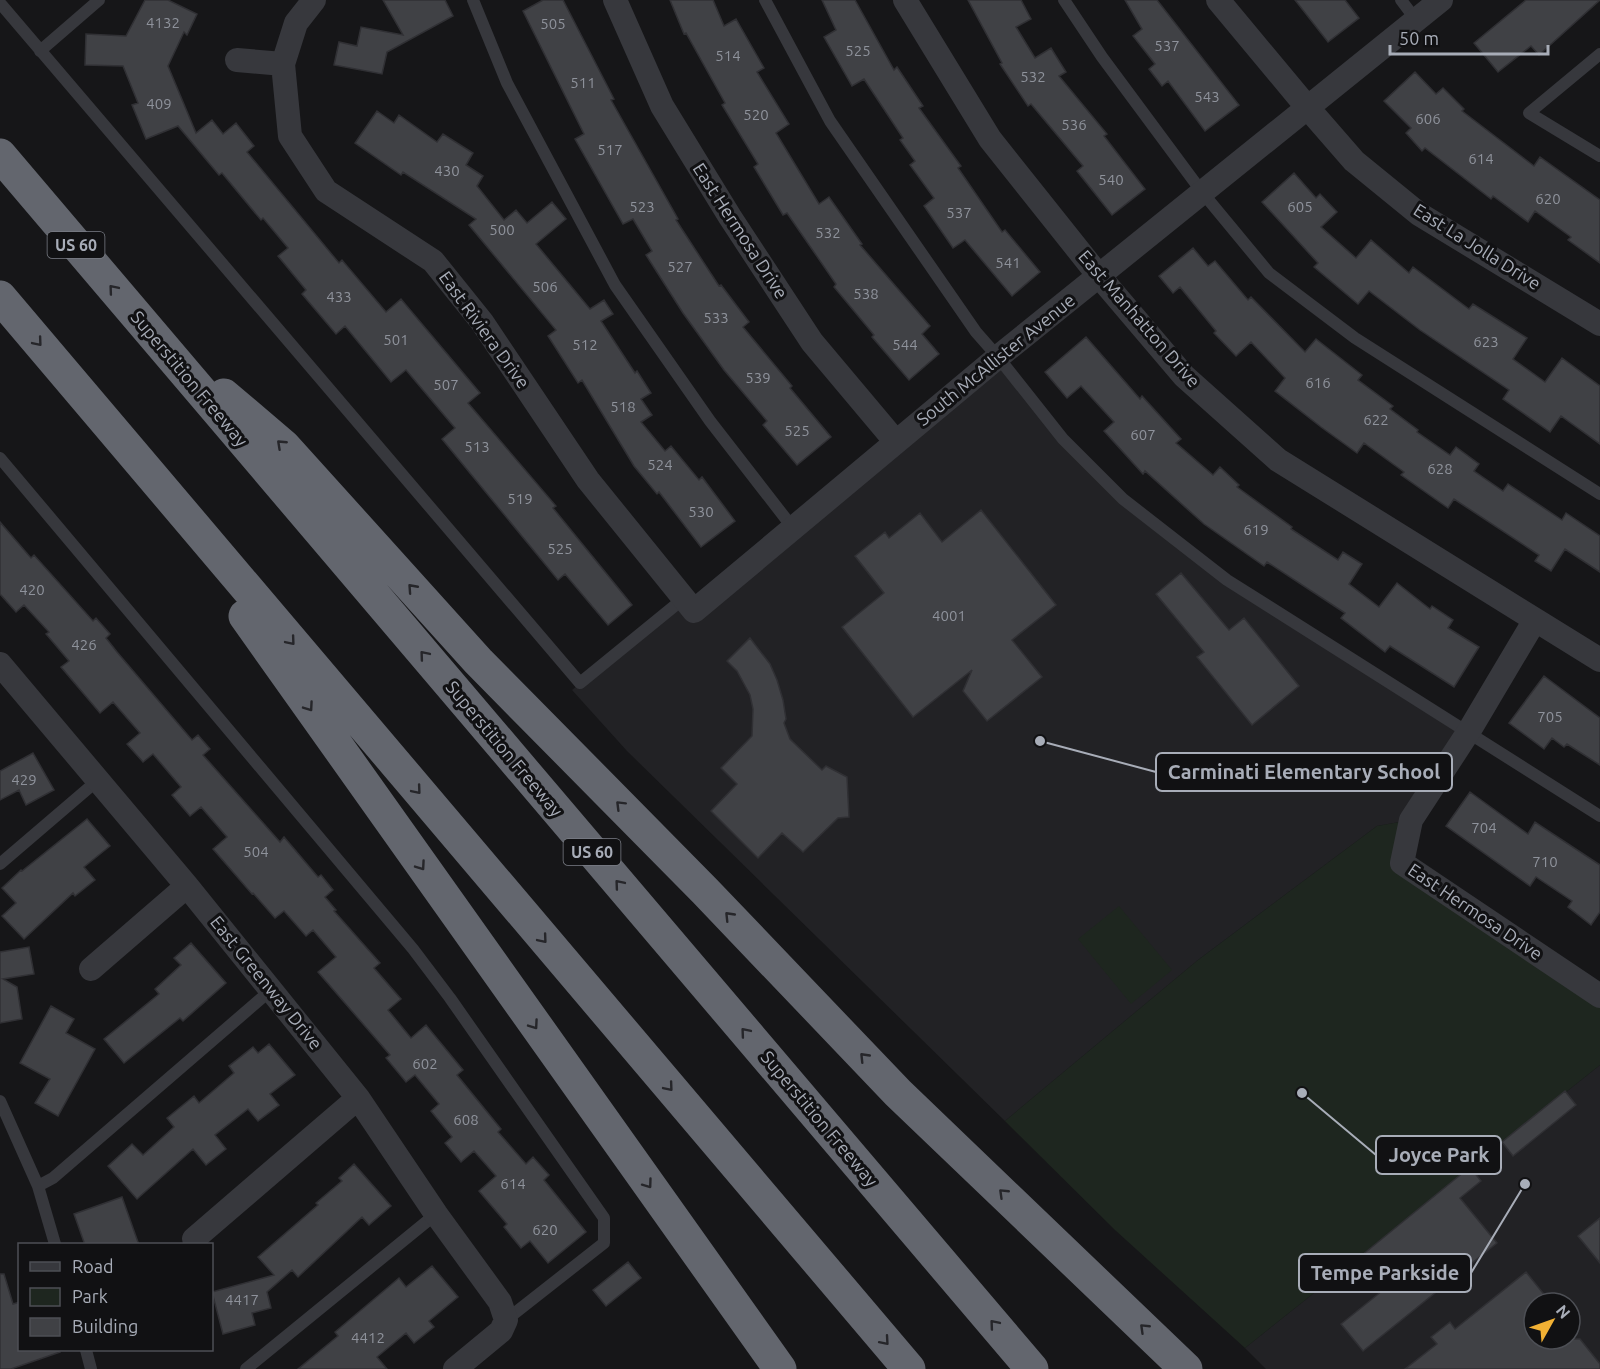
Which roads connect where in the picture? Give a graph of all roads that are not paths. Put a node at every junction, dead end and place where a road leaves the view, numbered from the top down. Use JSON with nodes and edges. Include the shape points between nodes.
{"nodes":[{"id":1,"x":99,"y":0,"type":"edge"},
{"id":2,"x":314,"y":0,"type":"edge"},
{"id":3,"x":473,"y":0,"type":"edge"},
{"id":4,"x":615,"y":0,"type":"edge"},
{"id":5,"x":765,"y":0,"type":"edge"},
{"id":6,"x":905,"y":0,"type":"edge"},
{"id":7,"x":1064,"y":0,"type":"edge"},
{"id":8,"x":1218,"y":0,"type":"edge"},
{"id":9,"x":1401,"y":0,"type":"edge"},
{"id":10,"x":1441,"y":0,"type":"edge"},
{"id":11,"x":0,"y":3,"type":"edge"},
{"id":12,"x":1416,"y":20,"type":"junction"},
{"id":13,"x":40,"y":51,"type":"junction"},
{"id":14,"x":1600,"y":54,"type":"edge"},
{"id":15,"x":237,"y":60,"type":"dead end"},
{"id":16,"x":283,"y":64,"type":"junction"},
{"id":17,"x":1307,"y":107,"type":"junction"},
{"id":18,"x":0,"y":155,"type":"edge"},
{"id":19,"x":1600,"y":156,"type":"edge"},
{"id":20,"x":1202,"y":192,"type":"junction"},
{"id":21,"x":1099,"y":276,"type":"junction"},
{"id":22,"x":0,"y":297,"type":"edge"},
{"id":23,"x":1600,"y":324,"type":"edge"},
{"id":24,"x":151,"y":334,"type":"junction"},
{"id":25,"x":998,"y":357,"type":"junction"},
{"id":26,"x":117,"y":436,"type":"junction"},
{"id":27,"x":896,"y":442,"type":"junction"},
{"id":28,"x":0,"y":458,"type":"edge"},
{"id":29,"x":1600,"y":494,"type":"edge"},
{"id":30,"x":793,"y":528,"type":"junction"},
{"id":31,"x":689,"y":605,"type":"junction"},
{"id":32,"x":1535,"y":620,"type":"junction"},
{"id":33,"x":1600,"y":660,"type":"edge"},
{"id":34,"x":4,"y":675,"type":"edge"},
{"id":35,"x":1469,"y":731,"type":"junction"},
{"id":36,"x":98,"y":780,"type":"junction"},
{"id":37,"x":1600,"y":816,"type":"edge"},
{"id":38,"x":0,"y":864,"type":"edge"},
{"id":39,"x":187,"y":886,"type":"junction"},
{"id":40,"x":91,"y":969,"type":"dead end"},
{"id":41,"x":272,"y":990,"type":"junction"},
{"id":42,"x":1600,"y":996,"type":"edge"},
{"id":43,"x":358,"y":1098,"type":"junction"},
{"id":44,"x":0,"y":1101,"type":"edge"},
{"id":45,"x":38,"y":1186,"type":"junction"},
{"id":46,"x":436,"y":1214,"type":"junction"},
{"id":47,"x":194,"y":1239,"type":"dead end"},
{"id":48,"x":54,"y":1243,"type":"edge"},
{"id":49,"x":506,"y":1320,"type":"junction"},
{"id":50,"x":86,"y":1351,"type":"edge"},
{"id":51,"x":92,"y":1369,"type":"edge"},
{"id":52,"x":246,"y":1369,"type":"edge"},
{"id":53,"x":455,"y":1369,"type":"edge"},
{"id":54,"x":780,"y":1369,"type":"edge"},
{"id":55,"x":909,"y":1369,"type":"edge"},
{"id":56,"x":1032,"y":1369,"type":"edge"},
{"id":57,"x":1186,"y":1369,"type":"edge"}],
"edges":[{"from":1,"to":13,"type":"lane"},
{"from":2,"to":16,"type":"street","via":[[296,23]]},
{"from":3,"to":30,"type":"lane","via":[[507,83],[615,285],[710,421]]},
{"from":4,"to":27,"type":"street","name":"East Hermosa Drive","via":[[662,106],[730,217],[812,342]]},
{"from":5,"to":25,"type":"lane","via":[[830,121],[976,332]]},
{"from":6,"to":21,"type":"street","name":"East Manhatton Drive","via":[[990,139]]},
{"from":7,"to":20,"type":"lane","via":[[1101,57]]},
{"from":8,"to":17,"type":"street","name":"East La Jolla Drive"},
{"from":9,"to":12,"type":"lane"},
{"from":10,"to":12,"type":"street","name":"South McAllister Avenue"},
{"from":11,"to":13,"type":"lane"},
{"from":12,"to":17,"type":"street","name":"South McAllister Avenue"},
{"from":13,"to":31,"type":"lane","via":[[580,683]]},
{"from":14,"to":19,"type":"lane","via":[[1529,113]]},
{"from":15,"to":16,"type":"street"},
{"from":16,"to":31,"type":"street","name":"East Riviera Drive","via":[[290,136],[327,191],[433,261],[482,322],[588,480]]},
{"from":17,"to":20,"type":"street","name":"South McAllister Avenue"},
{"from":17,"to":23,"type":"street","name":"East La Jolla Drive","via":[[1354,161],[1419,214]]},
{"from":24,"to":18,"type":"highway","name":"Superstition Freeway","number":"US 60","one_way":true},
{"from":20,"to":21,"type":"street","name":"South McAllister Avenue"},
{"from":20,"to":29,"type":"lane","via":[[1269,273],[1355,338]]},
{"from":21,"to":25,"type":"street","name":"South McAllister Avenue"},
{"from":21,"to":32,"type":"street","name":"East Manhatton Drive","via":[[1184,376],[1278,460]]},
{"from":22,"to":26,"type":"highway","one_way":true},
{"from":56,"to":24,"type":"highway","name":"Superstition Freeway","number":"US 60","one_way":true},
{"from":57,"to":24,"type":"highway","one_way":true,"via":[[898,1093],[478,661],[284,446]]},
{"from":25,"to":27,"type":"street","name":"South McAllister Avenue"},
{"from":25,"to":35,"type":"lane","via":[[1063,439],[1123,499],[1227,580]]},
{"from":26,"to":54,"type":"highway","one_way":true},
{"from":26,"to":55,"type":"highway","one_way":true},
{"from":27,"to":30,"type":"street","name":"South McAllister Avenue"},
{"from":28,"to":49,"type":"lane","via":[[412,949],[604,1218],[604,1243]]},
{"from":30,"to":31,"type":"street","name":"South McAllister Avenue"},
{"from":32,"to":33,"type":"street","name":"East Manhatton Drive"},
{"from":32,"to":35,"type":"street","name":"East Hermosa Drive"},
{"from":34,"to":36,"type":"street","name":"East Greenway Drive"},
{"from":35,"to":37,"type":"lane"},
{"from":35,"to":42,"type":"street","name":"East Hermosa Drive","via":[[1411,820],[1402,863]]},
{"from":36,"to":38,"type":"lane"},
{"from":36,"to":39,"type":"street","name":"East Greenway Drive"},
{"from":39,"to":40,"type":"street"},
{"from":39,"to":41,"type":"street","name":"East Greenway Drive"},
{"from":41,"to":43,"type":"street","name":"East Greenway Drive"},
{"from":41,"to":45,"type":"lane","via":[[53,1178]]},
{"from":43,"to":46,"type":"street","name":"East Greenway Drive"},
{"from":43,"to":47,"type":"street"},
{"from":44,"to":45,"type":"lane"},
{"from":45,"to":48,"type":"lane"},
{"from":46,"to":49,"type":"street","name":"East Greenway Drive","via":[[500,1302]]},
{"from":46,"to":52,"type":"lane"},
{"from":49,"to":53,"type":"street","via":[[501,1331]]},
{"from":50,"to":51,"type":"lane"}]}
